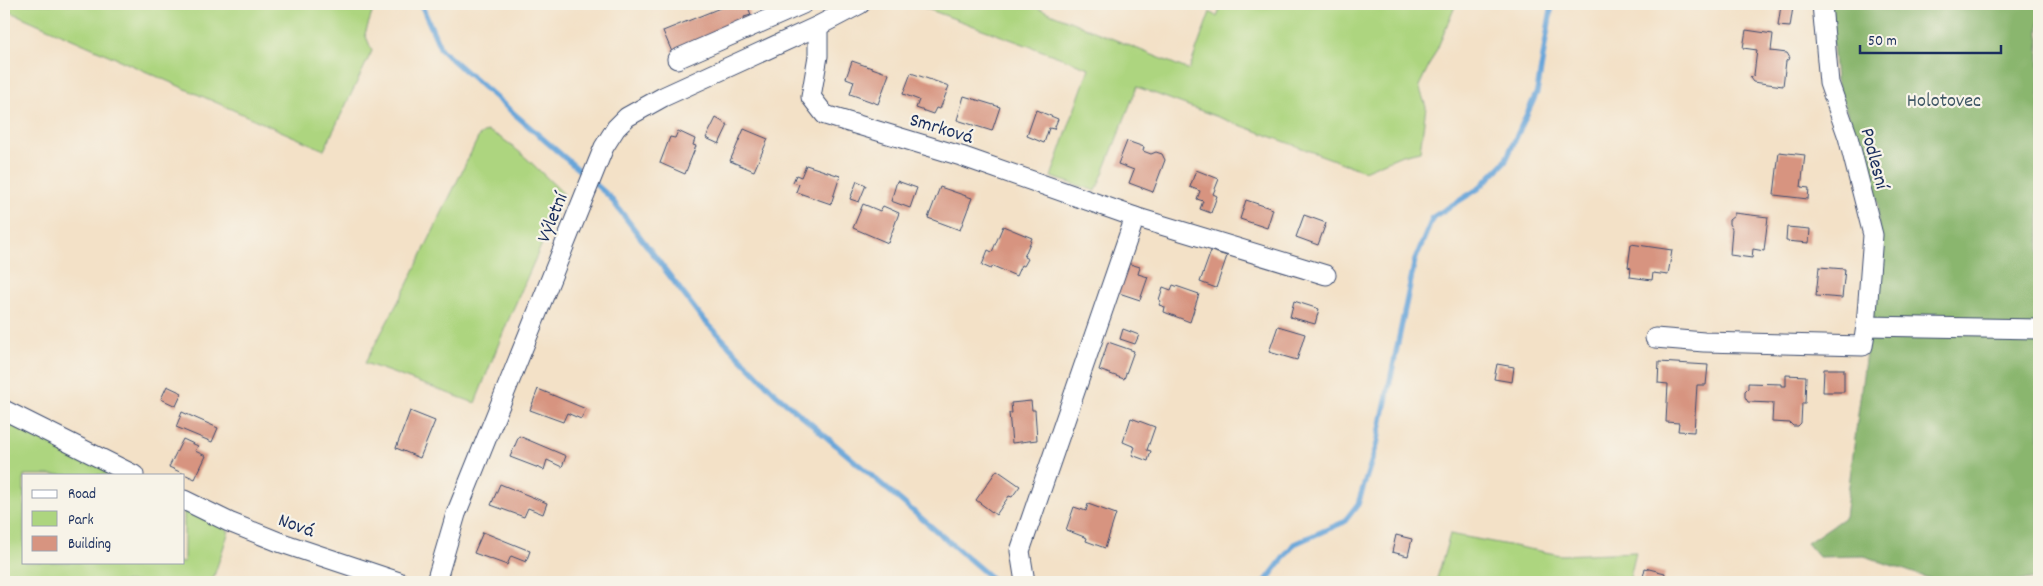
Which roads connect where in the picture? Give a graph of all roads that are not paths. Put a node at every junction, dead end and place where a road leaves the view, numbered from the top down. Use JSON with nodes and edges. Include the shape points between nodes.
{"nodes":[{"id":1,"x":803,"y":4,"type":"edge"},
{"id":2,"x":860,"y":4,"type":"edge"},
{"id":3,"x":1822,"y":4,"type":"edge"},
{"id":4,"x":833,"y":10,"type":"edge"},
{"id":5,"x":818,"y":26,"type":"junction"},
{"id":6,"x":677,"y":59,"type":"dead end"},
{"id":7,"x":1135,"y":217,"type":"junction"},
{"id":8,"x":1326,"y":275,"type":"dead end"},
{"id":9,"x":1866,"y":326,"type":"junction"},
{"id":10,"x":2039,"y":329,"type":"edge"},
{"id":11,"x":1655,"y":338,"type":"dead end"},
{"id":12,"x":4,"y":410,"type":"edge"},
{"id":13,"x":132,"y":474,"type":"edge"},
{"id":14,"x":185,"y":500,"type":"edge"},
{"id":15,"x":399,"y":582,"type":"edge"},
{"id":16,"x":436,"y":582,"type":"edge"},
{"id":17,"x":1025,"y":582,"type":"edge"}],
"edges":[{"from":1,"to":6,"type":"street"},
{"from":2,"to":4,"type":"street","name":"Výletní"},
{"from":3,"to":9,"type":"street","name":"Podlesní","via":[[1828,83],[1848,137],[1873,235]]},
{"from":4,"to":5,"type":"street","name":"Výletní"},
{"from":5,"to":7,"type":"street","name":"Smrková","via":[[818,56],[811,97],[825,116],[961,156]]},
{"from":5,"to":16,"type":"street","name":"Výletní","via":[[662,96],[627,117],[616,128],[604,147],[456,514]]},
{"from":7,"to":8,"type":"street","name":"Smrková"},
{"from":7,"to":17,"type":"street","via":[[1020,551]]},
{"from":9,"to":10,"type":"street"},
{"from":9,"to":11,"type":"street","name":"Podlesní","via":[[1863,346]]},
{"from":12,"to":13,"type":"street"},
{"from":14,"to":15,"type":"street","name":"Nová","via":[[280,542]]}]}
